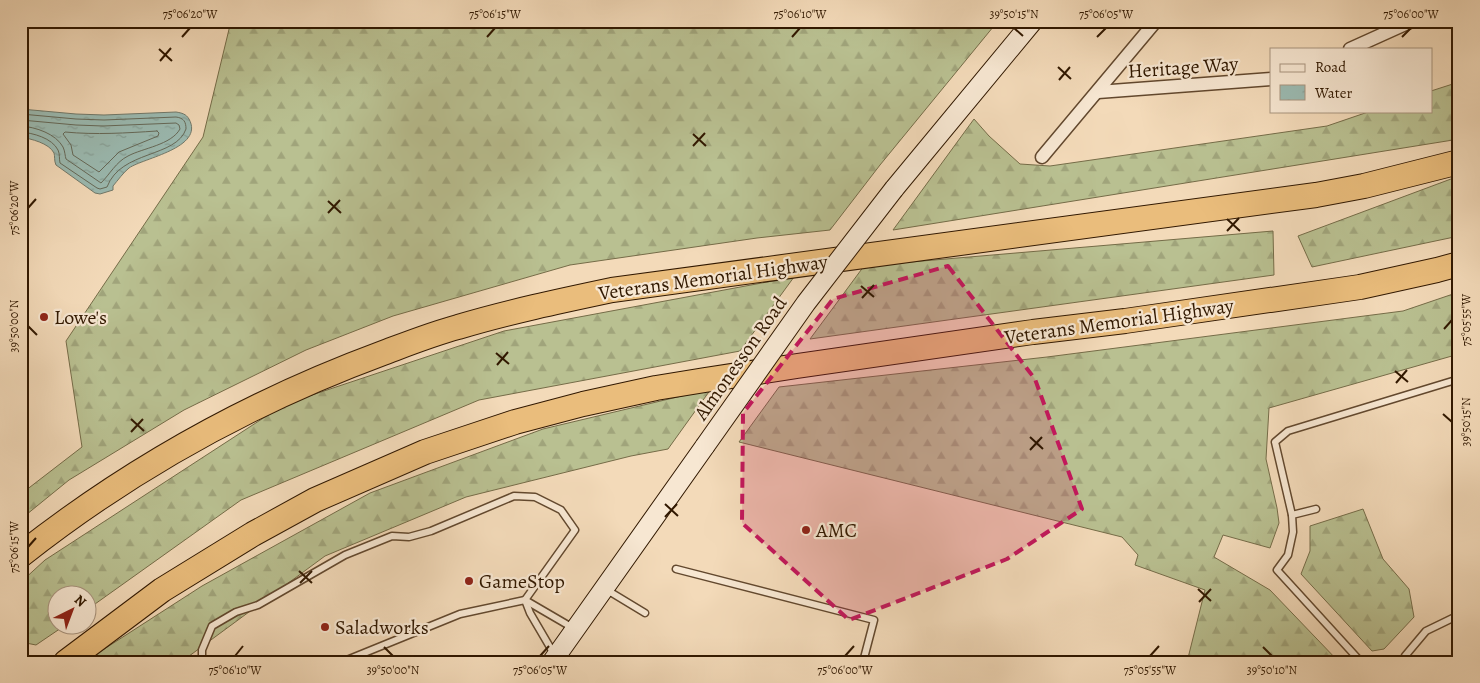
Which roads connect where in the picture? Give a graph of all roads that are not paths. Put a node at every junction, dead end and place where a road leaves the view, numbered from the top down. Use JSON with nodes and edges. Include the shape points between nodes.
{"nodes":[{"id":1,"x":1033,"y":21,"type":"edge"},
{"id":2,"x":1156,"y":21,"type":"edge"},
{"id":3,"x":1412,"y":21,"type":"edge"},
{"id":4,"x":1352,"y":48,"type":"edge"},
{"id":5,"x":1270,"y":79,"type":"edge"},
{"id":6,"x":1098,"y":92,"type":"junction"},
{"id":7,"x":1042,"y":157,"type":"dead end"},
{"id":8,"x":1459,"y":162,"type":"edge"},
{"id":9,"x":1459,"y":264,"type":"edge"},
{"id":10,"x":1459,"y":379,"type":"edge"},
{"id":11,"x":1316,"y":509,"type":"dead end"},
{"id":12,"x":1292,"y":515,"type":"junction"},
{"id":13,"x":21,"y":555,"type":"edge"},
{"id":14,"x":676,"y":569,"type":"dead end"},
{"id":15,"x":603,"y":588,"type":"junction"},
{"id":16,"x":525,"y":600,"type":"junction"},
{"id":17,"x":645,"y":613,"type":"dead end"},
{"id":18,"x":1459,"y":615,"type":"edge"},
{"id":19,"x":575,"y":629,"type":"junction"},
{"id":20,"x":554,"y":659,"type":"edge"},
{"id":21,"x":66,"y":662,"type":"edge"},
{"id":22,"x":202,"y":662,"type":"edge"},
{"id":23,"x":342,"y":662,"type":"edge"},
{"id":24,"x":863,"y":662,"type":"edge"},
{"id":25,"x":1361,"y":662,"type":"edge"},
{"id":26,"x":1402,"y":662,"type":"edge"}],
"edges":[{"from":1,"to":15,"type":"main road","name":"Almonesson Road","bridge":true,"via":[[894,189],[806,303]]},
{"from":2,"to":6,"type":"street"},
{"from":3,"to":4,"type":"street"},
{"from":5,"to":6,"type":"street","name":"Heritage Way"},
{"from":6,"to":7,"type":"street"},
{"from":8,"to":13,"type":"highway","name":"Veterans Memorial Highway","via":[[1316,195],[612,290],[457,327],[350,365],[242,414],[180,447],[85,506]]},
{"from":9,"to":21,"type":"highway","name":"Veterans Memorial Highway","via":[[1360,287],[695,381],[515,422],[424,452],[315,500],[162,590]]},
{"from":10,"to":12,"type":"lane","via":[[1288,431],[1275,442]]},
{"from":11,"to":12,"type":"lane"},
{"from":12,"to":25,"type":"lane","via":[[1293,532],[1288,555],[1277,570]]},
{"from":14,"to":24,"type":"lane","via":[[874,620]]},
{"from":15,"to":17,"type":"lane"},
{"from":15,"to":19,"type":"main road","name":"Almonesson Road"},
{"from":16,"to":19,"type":"lane"},
{"from":16,"to":20,"type":"lane"},
{"from":16,"to":22,"type":"lane","via":[[575,530],[561,510],[535,497],[514,496],[431,531],[409,537],[392,536],[345,555],[258,605],[236,612],[212,626],[202,650]]},
{"from":16,"to":23,"type":"lane","via":[[460,614]]},
{"from":18,"to":26,"type":"lane","via":[[1426,631]]},
{"from":19,"to":20,"type":"main road","name":"Almonesson Road"}]}
